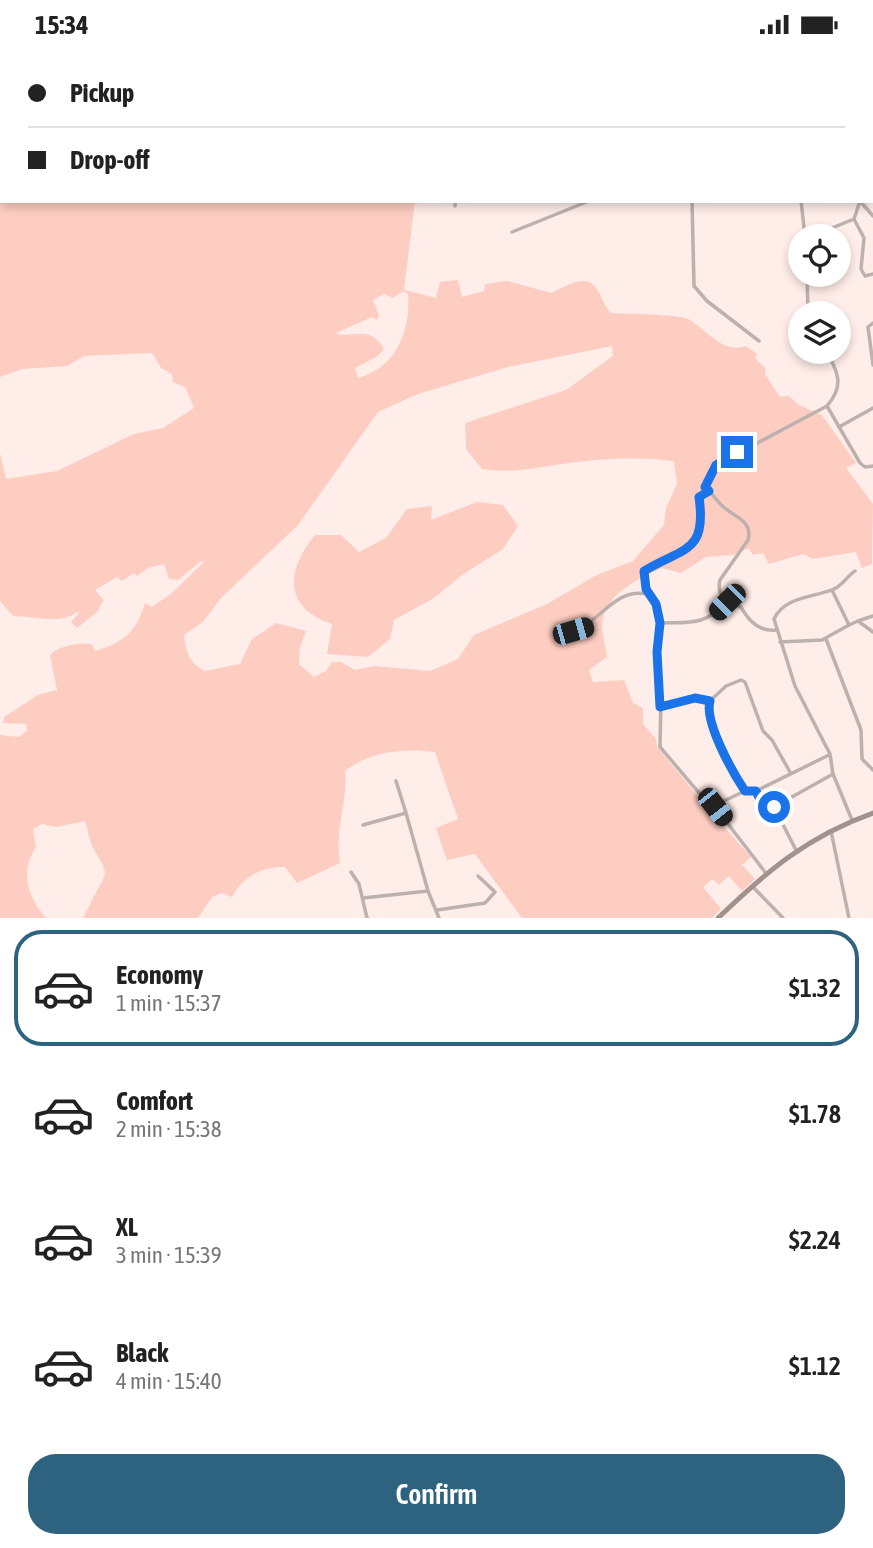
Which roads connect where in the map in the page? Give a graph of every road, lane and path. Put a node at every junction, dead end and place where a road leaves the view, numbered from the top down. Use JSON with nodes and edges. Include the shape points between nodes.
{"nodes":[{"id":1,"x":584,"y":203,"type":"edge"},
{"id":2,"x":692,"y":203,"type":"edge"},
{"id":3,"x":801,"y":203,"type":"edge"},
{"id":4,"x":859,"y":203,"type":"edge"},
{"id":5,"x":854,"y":219,"type":"junction"},
{"id":6,"x":804,"y":224,"type":"edge"},
{"id":7,"x":842,"y":224,"type":"edge"},
{"id":8,"x":512,"y":232,"type":"dead end"},
{"id":9,"x":873,"y":274,"type":"edge"},
{"id":10,"x":873,"y":323,"type":"edge"},
{"id":11,"x":759,"y":341,"type":"dead end"},
{"id":12,"x":834,"y":364,"type":"edge"},
{"id":13,"x":873,"y":365,"type":"edge"},
{"id":14,"x":827,"y":406,"type":"junction"},
{"id":15,"x":873,"y":408,"type":"edge"},
{"id":16,"x":839,"y":427,"type":"junction"},
{"id":17,"x":873,"y":466,"type":"edge"},
{"id":18,"x":709,"y":491,"type":"junction"},
{"id":19,"x":855,"y":571,"type":"dead end"},
{"id":20,"x":832,"y":590,"type":"junction"},
{"id":21,"x":649,"y":594,"type":"junction"},
{"id":22,"x":727,"y":602,"type":"junction"},
{"id":23,"x":873,"y":616,"type":"edge"},
{"id":24,"x":858,"y":621,"type":"junction"},
{"id":25,"x":660,"y":623,"type":"junction"},
{"id":26,"x":849,"y":625,"type":"junction"},
{"id":27,"x":776,"y":630,"type":"junction"},
{"id":28,"x":573,"y":631,"type":"dead end"},
{"id":29,"x":873,"y":632,"type":"edge"},
{"id":30,"x":826,"y":639,"type":"junction"},
{"id":31,"x":780,"y":642,"type":"junction"},
{"id":32,"x":710,"y":701,"type":"junction"},
{"id":33,"x":660,"y":707,"type":"junction"},
{"id":34,"x":830,"y":754,"type":"junction"},
{"id":35,"x":873,"y":770,"type":"edge"},
{"id":36,"x":790,"y":772,"type":"junction"},
{"id":37,"x":833,"y":774,"type":"junction"},
{"id":38,"x":396,"y":781,"type":"dead end"},
{"id":39,"x":745,"y":791,"type":"junction"},
{"id":40,"x":756,"y":791,"type":"junction"},
{"id":41,"x":715,"y":807,"type":"junction"},
{"id":42,"x":774,"y":807,"type":"junction"},
{"id":43,"x":406,"y":813,"type":"junction"},
{"id":44,"x":873,"y":813,"type":"edge"},
{"id":45,"x":852,"y":820,"type":"junction"},
{"id":46,"x":363,"y":825,"type":"dead end"},
{"id":47,"x":831,"y":831,"type":"junction"},
{"id":48,"x":796,"y":850,"type":"junction"},
{"id":49,"x":352,"y":872,"type":"dead end"},
{"id":50,"x":765,"y":872,"type":"junction"},
{"id":51,"x":478,"y":876,"type":"dead end"},
{"id":52,"x":751,"y":886,"type":"junction"},
{"id":53,"x":428,"y":891,"type":"junction"},
{"id":54,"x":363,"y":898,"type":"junction"},
{"id":55,"x":437,"y":910,"type":"junction"},
{"id":56,"x":367,"y":918,"type":"edge"},
{"id":57,"x":439,"y":918,"type":"edge"},
{"id":58,"x":718,"y":918,"type":"edge"},
{"id":59,"x":783,"y":918,"type":"edge"},
{"id":60,"x":849,"y":918,"type":"edge"}],
"edges":[{"from":1,"to":8,"type":"street"},
{"from":2,"to":11,"type":"street","via":[[694,286]]},
{"from":3,"to":6,"type":"street"},
{"from":4,"to":5,"type":"street"},
{"from":5,"to":7,"type":"street"},
{"from":5,"to":9,"type":"street","via":[[864,237],[861,269],[865,276]]},
{"from":10,"to":13,"type":"street","via":[[868,327]]},
{"from":12,"to":14,"type":"street","via":[[839,388]]},
{"from":14,"to":16,"type":"street"},
{"from":14,"to":18,"type":"street","via":[[716,465],[705,487]]},
{"from":15,"to":16,"type":"street"},
{"from":16,"to":17,"type":"street","via":[[860,463]]},
{"from":18,"to":21,"type":"street","via":[[699,497],[702,523],[695,541],[644,571]]},
{"from":18,"to":22,"type":"street","via":[[748,524],[750,533],[718,585]]},
{"from":19,"to":20,"type":"street"},
{"from":20,"to":26,"type":"street"},
{"from":20,"to":27,"type":"street","via":[[808,595],[778,611]]},
{"from":21,"to":25,"type":"street"},
{"from":21,"to":28,"type":"street","via":[[639,592],[618,599],[591,625]]},
{"from":22,"to":25,"type":"street","via":[[703,621]]},
{"from":22,"to":27,"type":"street","via":[[741,607],[749,621]]},
{"from":23,"to":24,"type":"street"},
{"from":24,"to":26,"type":"street"},
{"from":24,"to":29,"type":"street"},
{"from":25,"to":33,"type":"street"},
{"from":26,"to":30,"type":"street"},
{"from":27,"to":31,"type":"street"},
{"from":30,"to":31,"type":"street"},
{"from":30,"to":35,"type":"street","via":[[861,730],[862,759]]},
{"from":31,"to":34,"type":"street","via":[[801,698]]},
{"from":32,"to":33,"type":"street","via":[[695,698]]},
{"from":32,"to":36,"type":"street","via":[[726,686],[743,681],[763,731]]},
{"from":32,"to":39,"type":"street","via":[[708,713],[726,764]]},
{"from":33,"to":41,"type":"street","via":[[660,747],[705,803]]},
{"from":34,"to":36,"type":"street"},
{"from":34,"to":37,"type":"street"},
{"from":36,"to":40,"type":"street"},
{"from":37,"to":42,"type":"street"},
{"from":37,"to":45,"type":"street"},
{"from":38,"to":43,"type":"street"},
{"from":39,"to":40,"type":"street"},
{"from":39,"to":41,"type":"street"},
{"from":40,"to":42,"type":"street","via":[[761,802]]},
{"from":41,"to":50,"type":"street"},
{"from":42,"to":48,"type":"street"},
{"from":43,"to":46,"type":"street"},
{"from":43,"to":53,"type":"street"},
{"from":44,"to":45,"type":"street"},
{"from":45,"to":47,"type":"street"},
{"from":47,"to":48,"type":"street"},
{"from":47,"to":60,"type":"street"},
{"from":48,"to":50,"type":"street"},
{"from":49,"to":54,"type":"street"},
{"from":50,"to":52,"type":"street"},
{"from":51,"to":55,"type":"street","via":[[495,892],[485,903]]},
{"from":52,"to":58,"type":"street"},
{"from":52,"to":59,"type":"street"},
{"from":53,"to":54,"type":"street"},
{"from":53,"to":55,"type":"street"},
{"from":54,"to":56,"type":"street"},
{"from":55,"to":57,"type":"street"}]}
